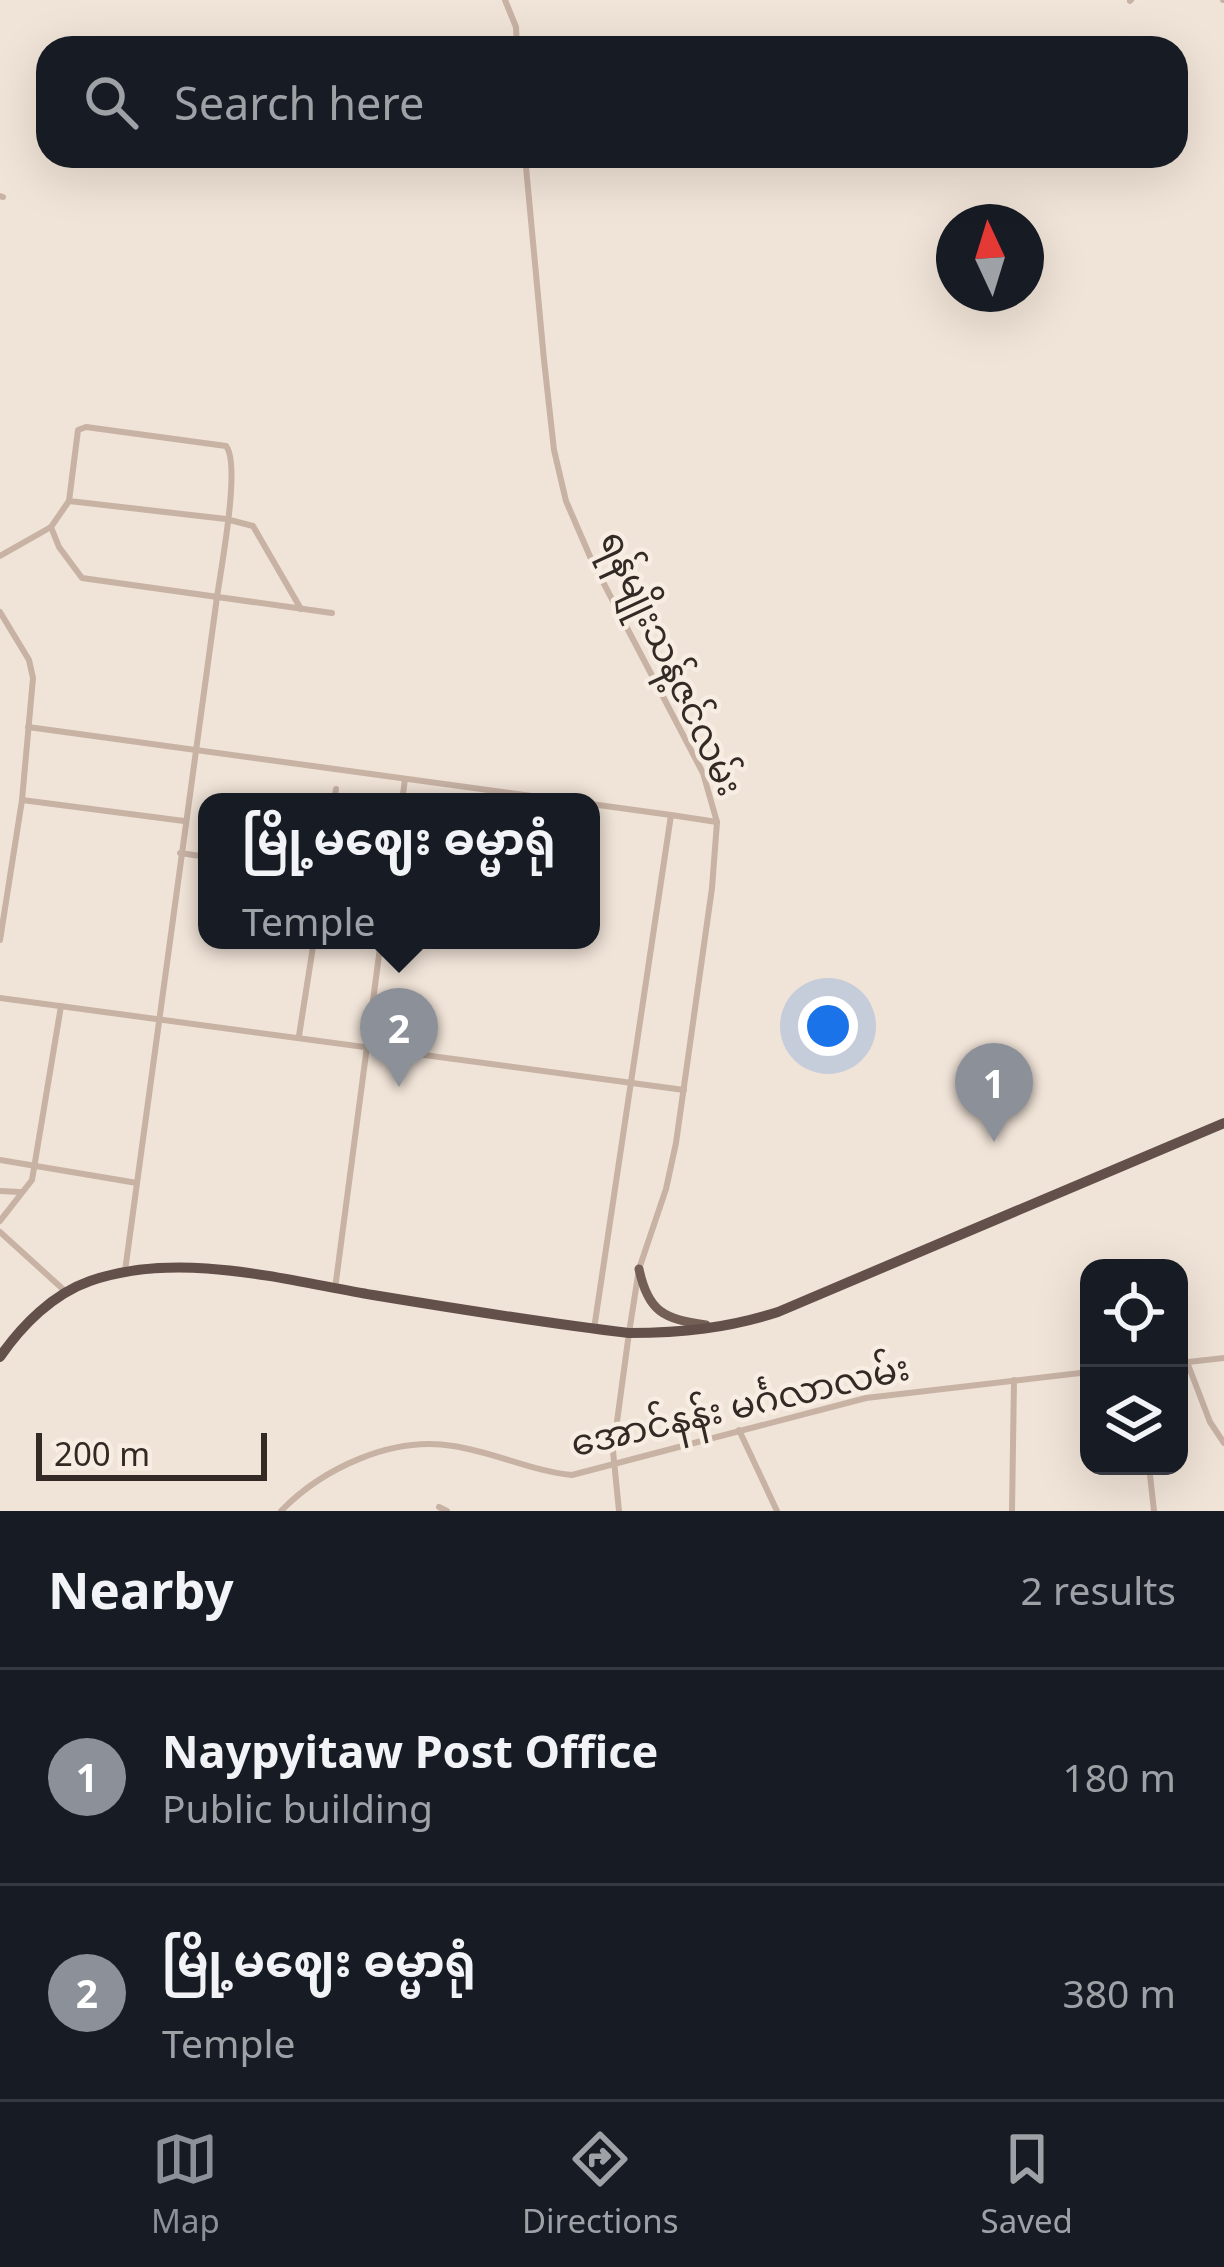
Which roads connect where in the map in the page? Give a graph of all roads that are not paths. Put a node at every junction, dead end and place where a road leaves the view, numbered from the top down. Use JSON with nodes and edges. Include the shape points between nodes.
{"nodes":[{"id":1,"x":506,"y":0,"type":"edge"},
{"id":2,"x":516,"y":36,"type":"edge"},
{"id":3,"x":526,"y":168,"type":"edge"},
{"id":4,"x":69,"y":501,"type":"junction"},
{"id":5,"x":226,"y":519,"type":"junction"},
{"id":6,"x":52,"y":527,"type":"junction"},
{"id":7,"x":0,"y":556,"type":"edge"},
{"id":8,"x":217,"y":597,"type":"junction"},
{"id":9,"x":301,"y":609,"type":"junction"},
{"id":10,"x":0,"y":612,"type":"edge"},
{"id":11,"x":332,"y":613,"type":"dead end"},
{"id":12,"x":28,"y":727,"type":"junction"},
{"id":13,"x":193,"y":752,"type":"junction"},
{"id":14,"x":405,"y":779,"type":"junction"},
{"id":15,"x":336,"y":789,"type":"dead end"},
{"id":16,"x":335,"y":793,"type":"edge"},
{"id":17,"x":403,"y":793,"type":"edge"},
{"id":18,"x":509,"y":793,"type":"edge"},
{"id":19,"x":22,"y":800,"type":"junction"},
{"id":20,"x":600,"y":805,"type":"edge"},
{"id":21,"x":671,"y":815,"type":"junction"},
{"id":22,"x":184,"y":821,"type":"junction"},
{"id":23,"x":717,"y":822,"type":"junction"},
{"id":24,"x":180,"y":853,"type":"junction"},
{"id":25,"x":198,"y":856,"type":"edge"},
{"id":26,"x":0,"y":940,"type":"edge"},
{"id":27,"x":313,"y":949,"type":"edge"},
{"id":28,"x":380,"y":949,"type":"edge"},
{"id":29,"x":0,"y":998,"type":"edge"},
{"id":30,"x":61,"y":1006,"type":"junction"},
{"id":31,"x":158,"y":1017,"type":"junction"},
{"id":32,"x":299,"y":1036,"type":"junction"},
{"id":33,"x":365,"y":1045,"type":"junction"},
{"id":34,"x":632,"y":1082,"type":"junction"},
{"id":35,"x":684,"y":1090,"type":"junction"},
{"id":36,"x":1224,"y":1123,"type":"edge"},
{"id":37,"x":0,"y":1160,"type":"edge"},
{"id":38,"x":36,"y":1166,"type":"junction"},
{"id":39,"x":136,"y":1183,"type":"junction"},
{"id":40,"x":0,"y":1191,"type":"edge"},
{"id":41,"x":23,"y":1192,"type":"junction"},
{"id":42,"x":0,"y":1221,"type":"edge"},
{"id":43,"x":0,"y":1232,"type":"edge"},
{"id":44,"x":639,"y":1269,"type":"junction"},
{"id":45,"x":124,"y":1275,"type":"junction"},
{"id":46,"x":335,"y":1288,"type":"junction"},
{"id":47,"x":65,"y":1291,"type":"junction"},
{"id":48,"x":723,"y":1328,"type":"junction"},
{"id":49,"x":593,"y":1329,"type":"junction"},
{"id":50,"x":629,"y":1333,"type":"junction"},
{"id":51,"x":0,"y":1357,"type":"edge"},
{"id":52,"x":1224,"y":1358,"type":"edge"},
{"id":53,"x":1188,"y":1362,"type":"edge"},
{"id":54,"x":1185,"y":1367,"type":"edge"},
{"id":55,"x":1080,"y":1373,"type":"edge"},
{"id":56,"x":1014,"y":1380,"type":"junction"},
{"id":57,"x":739,"y":1430,"type":"junction"},
{"id":58,"x":1224,"y":1444,"type":"edge"},
{"id":59,"x":614,"y":1464,"type":"junction"},
{"id":60,"x":1150,"y":1475,"type":"edge"},
{"id":61,"x":281,"y":1511,"type":"edge"},
{"id":62,"x":620,"y":1511,"type":"edge"},
{"id":63,"x":777,"y":1511,"type":"edge"},
{"id":64,"x":1012,"y":1511,"type":"edge"},
{"id":65,"x":1154,"y":1511,"type":"edge"}],
"edges":[{"from":1,"to":2,"type":"street"},
{"from":3,"to":23,"type":"street","name":"ရန်မျိုးသန့်ဇင်လမ်း","via":[[566,501],[703,773]]},
{"from":4,"to":5,"type":"street"},
{"from":4,"to":5,"type":"street","via":[[75,436],[86,427],[226,446],[233,456]]},
{"from":4,"to":6,"type":"street"},
{"from":5,"to":8,"type":"street"},
{"from":5,"to":9,"type":"street","via":[[259,533]]},
{"from":6,"to":7,"type":"street"},
{"from":6,"to":8,"type":"street","via":[[82,578]]},
{"from":8,"to":9,"type":"street"},
{"from":8,"to":13,"type":"street"},
{"from":9,"to":11,"type":"street"},
{"from":10,"to":12,"type":"street","via":[[29,660]]},
{"from":12,"to":13,"type":"street"},
{"from":12,"to":19,"type":"street"},
{"from":13,"to":14,"type":"street"},
{"from":13,"to":22,"type":"street"},
{"from":14,"to":17,"type":"street"},
{"from":14,"to":18,"type":"street"},
{"from":15,"to":16,"type":"street"},
{"from":19,"to":22,"type":"street"},
{"from":19,"to":26,"type":"street"},
{"from":20,"to":21,"type":"street"},
{"from":21,"to":23,"type":"street"},
{"from":21,"to":34,"type":"street"},
{"from":22,"to":24,"type":"street"},
{"from":23,"to":35,"type":"street","name":"ရန်မျိုးသန့်ဇင်လမ်း"},
{"from":24,"to":25,"type":"street"},
{"from":24,"to":31,"type":"street"},
{"from":27,"to":32,"type":"street"},
{"from":28,"to":33,"type":"street"},
{"from":29,"to":30,"type":"street"},
{"from":30,"to":31,"type":"street"},
{"from":30,"to":38,"type":"street"},
{"from":31,"to":32,"type":"street"},
{"from":31,"to":39,"type":"street"},
{"from":32,"to":33,"type":"street"},
{"from":33,"to":34,"type":"street"},
{"from":33,"to":46,"type":"street"},
{"from":34,"to":35,"type":"street"},
{"from":34,"to":49,"type":"street"},
{"from":35,"to":44,"type":"street","name":"ရန်မျိုးသန့်ဇင်လမ်း","via":[[666,1189]]},
{"from":36,"to":48,"type":"highway","via":[[778,1312]]},
{"from":37,"to":38,"type":"street"},
{"from":38,"to":39,"type":"street"},
{"from":38,"to":41,"type":"street"},
{"from":39,"to":45,"type":"street"},
{"from":40,"to":41,"type":"street"},
{"from":41,"to":42,"type":"street"},
{"from":43,"to":47,"type":"street"},
{"from":44,"to":48,"type":"main road","via":[[644,1291],[664,1315]]},
{"from":44,"to":50,"type":"street","name":"ရန်မျိုးသန့်ဇင်လမ်း"},
{"from":45,"to":46,"type":"highway","via":[[199,1269]]},
{"from":45,"to":47,"type":"highway"},
{"from":46,"to":49,"type":"highway"},
{"from":47,"to":51,"type":"highway"},
{"from":48,"to":50,"type":"highway"},
{"from":49,"to":50,"type":"highway"},
{"from":50,"to":59,"type":"street","name":"ရန်မျိုးသန့်ဇင်လမ်း"},
{"from":52,"to":53,"type":"street"},
{"from":54,"to":58,"type":"street"},
{"from":55,"to":56,"type":"street","name":"အောင်နန်း မင်္ဂလာလမ်း"},
{"from":56,"to":57,"type":"street","name":"အောင်နန်း မင်္ဂလာလမ်း","via":[[866,1398]]},
{"from":56,"to":64,"type":"street"},
{"from":57,"to":59,"type":"street","name":"အောင်နန်း မင်္ဂလာလမ်း"},
{"from":57,"to":63,"type":"street"},
{"from":59,"to":61,"type":"street","name":"အောင်နန်း မင်္ဂလာလမ်း","via":[[558,1474],[458,1446],[412,1446],[324,1476]]},
{"from":59,"to":62,"type":"street","name":"ရန်မျိုးသန့်ဇင်လမ်း"},
{"from":60,"to":65,"type":"street"}]}
